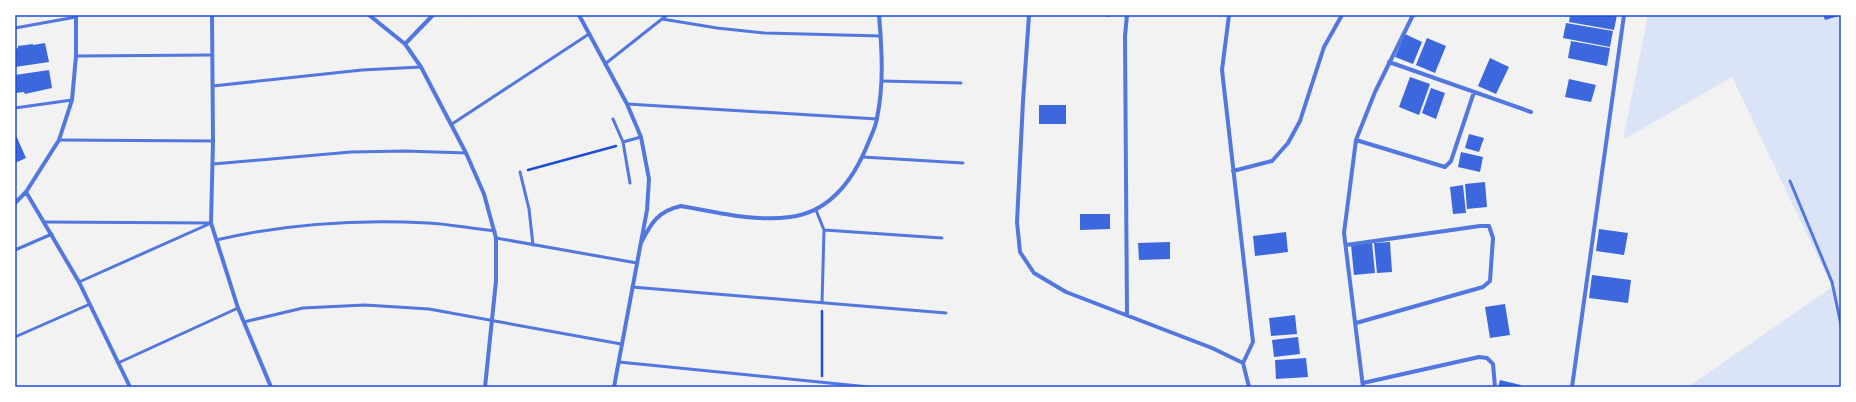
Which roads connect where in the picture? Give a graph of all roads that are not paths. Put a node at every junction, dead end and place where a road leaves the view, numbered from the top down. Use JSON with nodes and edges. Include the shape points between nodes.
{"nodes":[{"id":1,"x":212,"y":15,"type":"edge"},
{"id":2,"x":369,"y":15,"type":"edge"},
{"id":3,"x":432,"y":15,"type":"edge"},
{"id":4,"x":579,"y":15,"type":"edge"},
{"id":5,"x":667,"y":15,"type":"edge"},
{"id":6,"x":879,"y":15,"type":"edge"},
{"id":7,"x":1029,"y":15,"type":"edge"},
{"id":8,"x":1127,"y":15,"type":"edge"},
{"id":9,"x":1229,"y":15,"type":"edge"},
{"id":10,"x":1342,"y":15,"type":"edge"},
{"id":11,"x":1413,"y":15,"type":"edge"},
{"id":12,"x":1624,"y":15,"type":"edge"},
{"id":13,"x":76,"y":16,"type":"edge"},
{"id":14,"x":662,"y":19,"type":"junction"},
{"id":15,"x":15,"y":28,"type":"edge"},
{"id":16,"x":589,"y":34,"type":"junction"},
{"id":17,"x":881,"y":36,"type":"junction"},
{"id":18,"x":405,"y":44,"type":"junction"},
{"id":19,"x":212,"y":55,"type":"junction"},
{"id":20,"x":76,"y":56,"type":"junction"},
{"id":21,"x":1389,"y":62,"type":"junction"},
{"id":22,"x":605,"y":64,"type":"junction"},
{"id":23,"x":421,"y":66,"type":"junction"},
{"id":24,"x":882,"y":81,"type":"junction"},
{"id":25,"x":961,"y":83,"type":"dead end"},
{"id":26,"x":213,"y":86,"type":"junction"},
{"id":27,"x":1474,"y":92,"type":"junction"},
{"id":28,"x":72,"y":100,"type":"junction"},
{"id":29,"x":627,"y":104,"type":"junction"},
{"id":30,"x":15,"y":108,"type":"edge"},
{"id":31,"x":1531,"y":112,"type":"dead end"},
{"id":32,"x":877,"y":119,"type":"junction"},
{"id":33,"x":613,"y":120,"type":"dead end"},
{"id":34,"x":452,"y":124,"type":"junction"},
{"id":35,"x":641,"y":137,"type":"junction"},
{"id":36,"x":59,"y":140,"type":"junction"},
{"id":37,"x":1356,"y":140,"type":"junction"},
{"id":38,"x":213,"y":141,"type":"junction"},
{"id":39,"x":624,"y":142,"type":"junction"},
{"id":40,"x":466,"y":153,"type":"junction"},
{"id":41,"x":863,"y":156,"type":"junction"},
{"id":42,"x":213,"y":164,"type":"junction"},
{"id":43,"x":962,"y":164,"type":"dead end"},
{"id":44,"x":1233,"y":171,"type":"junction"},
{"id":45,"x":520,"y":172,"type":"road end"},
{"id":46,"x":1790,"y":181,"type":"dead end"},
{"id":47,"x":630,"y":183,"type":"dead end"},
{"id":48,"x":26,"y":192,"type":"junction"},
{"id":49,"x":15,"y":203,"type":"edge"},
{"id":50,"x":816,"y":210,"type":"junction"},
{"id":51,"x":45,"y":222,"type":"junction"},
{"id":52,"x":211,"y":223,"type":"junction"},
{"id":53,"x":824,"y":230,"type":"junction"},
{"id":54,"x":495,"y":231,"type":"junction"},
{"id":55,"x":52,"y":234,"type":"junction"},
{"id":56,"x":496,"y":238,"type":"junction"},
{"id":57,"x":942,"y":238,"type":"dead end"},
{"id":58,"x":216,"y":240,"type":"junction"},
{"id":59,"x":641,"y":243,"type":"junction"},
{"id":60,"x":533,"y":245,"type":"junction"},
{"id":61,"x":1346,"y":245,"type":"junction"},
{"id":62,"x":15,"y":250,"type":"edge"},
{"id":63,"x":637,"y":263,"type":"junction"},
{"id":64,"x":79,"y":282,"type":"junction"},
{"id":65,"x":632,"y":287,"type":"junction"},
{"id":66,"x":822,"y":302,"type":"junction"},
{"id":67,"x":90,"y":304,"type":"junction"},
{"id":68,"x":238,"y":308,"type":"junction"},
{"id":69,"x":946,"y":313,"type":"dead end"},
{"id":70,"x":1128,"y":315,"type":"junction"},
{"id":71,"x":493,"y":320,"type":"junction"},
{"id":72,"x":244,"y":322,"type":"junction"},
{"id":73,"x":1356,"y":323,"type":"junction"},
{"id":74,"x":1841,"y":325,"type":"edge"},
{"id":75,"x":15,"y":337,"type":"edge"},
{"id":76,"x":622,"y":344,"type":"junction"},
{"id":77,"x":118,"y":362,"type":"junction"},
{"id":78,"x":619,"y":362,"type":"junction"},
{"id":79,"x":1243,"y":363,"type":"junction"},
{"id":80,"x":1363,"y":385,"type":"edge"},
{"id":81,"x":130,"y":387,"type":"edge"},
{"id":82,"x":271,"y":387,"type":"edge"},
{"id":83,"x":485,"y":387,"type":"edge"},
{"id":84,"x":614,"y":387,"type":"edge"},
{"id":85,"x":870,"y":387,"type":"edge"},
{"id":86,"x":1249,"y":387,"type":"edge"},
{"id":87,"x":1495,"y":387,"type":"edge"},
{"id":88,"x":1572,"y":387,"type":"edge"}],
"edges":[{"from":1,"to":19,"type":"street"},
{"from":2,"to":18,"type":"street"},
{"from":3,"to":18,"type":"street"},
{"from":4,"to":16,"type":"street"},
{"from":5,"to":14,"type":"lane"},
{"from":6,"to":17,"type":"street"},
{"from":7,"to":70,"type":"street","via":[[1017,222],[1020,252],[1034,273],[1066,292]]},
{"from":8,"to":70,"type":"street","via":[[1125,36]]},
{"from":9,"to":44,"type":"street","via":[[1222,70]]},
{"from":10,"to":44,"type":"street","via":[[1324,47],[1300,121],[1288,143],[1272,162]]},
{"from":11,"to":21,"type":"street"},
{"from":12,"to":88,"type":"street"},
{"from":13,"to":15,"type":"lane"},
{"from":13,"to":20,"type":"street"},
{"from":14,"to":17,"type":"lane","via":[[765,33]]},
{"from":14,"to":22,"type":"lane"},
{"from":16,"to":22,"type":"street"},
{"from":16,"to":34,"type":"lane"},
{"from":17,"to":24,"type":"street"},
{"from":18,"to":23,"type":"street"},
{"from":19,"to":20,"type":"lane"},
{"from":19,"to":26,"type":"street"},
{"from":20,"to":28,"type":"street"},
{"from":21,"to":27,"type":"street"},
{"from":21,"to":37,"type":"street"},
{"from":22,"to":29,"type":"street"},
{"from":23,"to":26,"type":"lane"},
{"from":23,"to":34,"type":"street"},
{"from":24,"to":25,"type":"lane"},
{"from":24,"to":32,"type":"street"},
{"from":26,"to":38,"type":"street"},
{"from":27,"to":31,"type":"street"},
{"from":27,"to":37,"type":"street","via":[[1452,161],[1445,167]]},
{"from":28,"to":30,"type":"lane"},
{"from":28,"to":36,"type":"street"},
{"from":29,"to":32,"type":"lane"},
{"from":29,"to":35,"type":"street"},
{"from":32,"to":41,"type":"street"},
{"from":33,"to":39,"type":"lane"},
{"from":34,"to":40,"type":"street"},
{"from":35,"to":39,"type":"lane"},
{"from":35,"to":59,"type":"street","via":[[649,179]]},
{"from":36,"to":38,"type":"lane"},
{"from":36,"to":48,"type":"street"},
{"from":37,"to":61,"type":"street","via":[[1344,233]]},
{"from":38,"to":42,"type":"street"},
{"from":39,"to":47,"type":"lane"},
{"from":40,"to":42,"type":"lane","via":[[351,152]]},
{"from":40,"to":54,"type":"street","via":[[484,194]]},
{"from":41,"to":43,"type":"lane"},
{"from":41,"to":50,"type":"street","via":[[850,179],[833,198]]},
{"from":42,"to":52,"type":"street"},
{"from":44,"to":79,"type":"street","via":[[1253,342]]},
{"from":45,"to":60,"type":"lane","via":[[529,208]]},
{"from":46,"to":74,"type":"lane","via":[[1832,282]]},
{"from":48,"to":49,"type":"street"},
{"from":48,"to":51,"type":"street"},
{"from":50,"to":53,"type":"lane"},
{"from":50,"to":59,"type":"street","via":[[791,217],[761,218],[681,206],[668,209],[658,216]]},
{"from":51,"to":52,"type":"lane"},
{"from":51,"to":55,"type":"street"},
{"from":52,"to":58,"type":"street"},
{"from":52,"to":64,"type":"lane"},
{"from":53,"to":57,"type":"lane"},
{"from":53,"to":66,"type":"lane"},
{"from":54,"to":56,"type":"street"},
{"from":54,"to":58,"type":"lane","via":[[428,223],[358,222],[264,230]]},
{"from":55,"to":62,"type":"lane"},
{"from":55,"to":64,"type":"street"},
{"from":56,"to":60,"type":"lane"},
{"from":56,"to":71,"type":"street"},
{"from":58,"to":68,"type":"street"},
{"from":59,"to":63,"type":"street"},
{"from":60,"to":63,"type":"lane"},
{"from":61,"to":73,"type":"street"},
{"from":61,"to":73,"type":"street","via":[[1480,226],[1489,226],[1493,238],[1490,281],[1483,287]]},
{"from":63,"to":65,"type":"street"},
{"from":64,"to":67,"type":"street"},
{"from":65,"to":66,"type":"lane"},
{"from":65,"to":76,"type":"street"},
{"from":66,"to":69,"type":"lane"},
{"from":67,"to":75,"type":"lane"},
{"from":67,"to":77,"type":"street"},
{"from":68,"to":72,"type":"street"},
{"from":68,"to":77,"type":"lane"},
{"from":70,"to":79,"type":"street"},
{"from":71,"to":72,"type":"lane","via":[[429,309],[366,305],[303,308]]},
{"from":71,"to":76,"type":"lane"},
{"from":71,"to":83,"type":"street"},
{"from":72,"to":82,"type":"street"},
{"from":73,"to":80,"type":"street"},
{"from":76,"to":78,"type":"street"},
{"from":77,"to":81,"type":"street"},
{"from":78,"to":84,"type":"street"},
{"from":78,"to":85,"type":"lane"},
{"from":79,"to":86,"type":"street"},
{"from":80,"to":87,"type":"street","via":[[1479,357],[1487,358],[1493,364]]}]}
